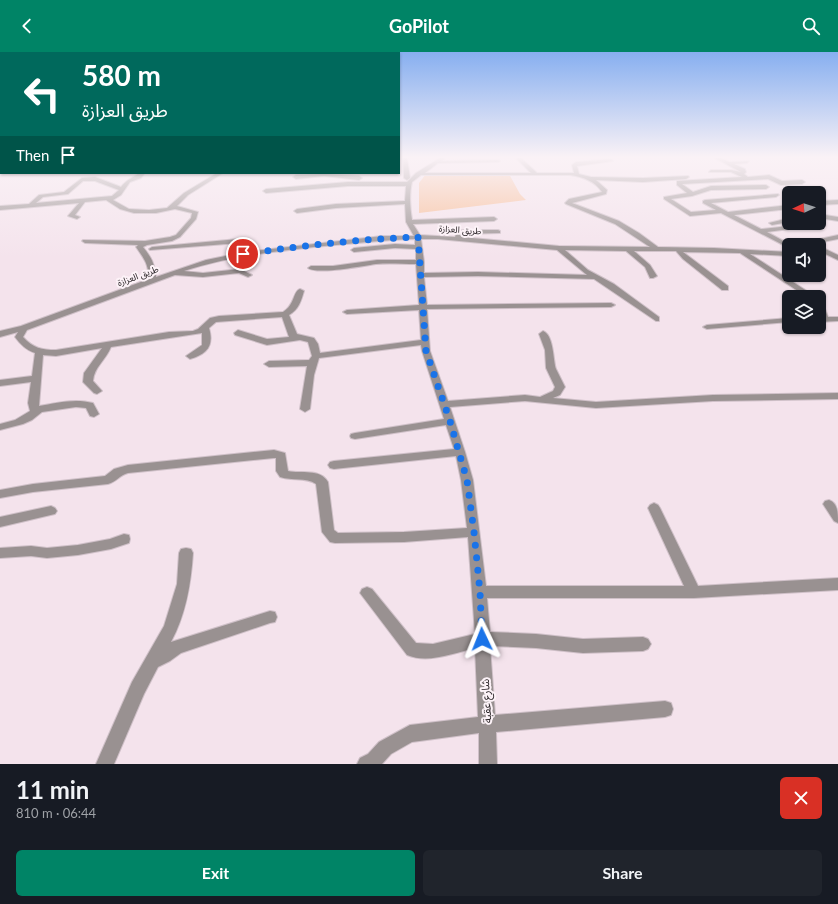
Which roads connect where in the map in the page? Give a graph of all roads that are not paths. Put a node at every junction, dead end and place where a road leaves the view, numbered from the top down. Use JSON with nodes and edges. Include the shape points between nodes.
{"nodes":[{"id":1,"x":68,"y":191,"type":"edge"},
{"id":2,"x":122,"y":191,"type":"edge"},
{"id":3,"x":191,"y":191,"type":"edge"},
{"id":4,"x":274,"y":191,"type":"edge"},
{"id":5,"x":409,"y":191,"type":"edge"},
{"id":6,"x":605,"y":191,"type":"edge"},
{"id":7,"x":689,"y":191,"type":"edge"},
{"id":8,"x":701,"y":191,"type":"edge"},
{"id":9,"x":266,"y":192,"type":"dead end"},
{"id":10,"x":692,"y":194,"type":"junction"},
{"id":11,"x":776,"y":195,"type":"dead end"},
{"id":12,"x":108,"y":200,"type":"junction"},
{"id":13,"x":84,"y":201,"type":"junction"},
{"id":14,"x":408,"y":202,"type":"junction"},
{"id":15,"x":838,"y":202,"type":"edge"},
{"id":16,"x":826,"y":203,"type":"edge"},
{"id":17,"x":31,"y":205,"type":"junction"},
{"id":18,"x":0,"y":208,"type":"edge"},
{"id":19,"x":173,"y":208,"type":"junction"},
{"id":20,"x":782,"y":208,"type":"edge"},
{"id":21,"x":297,"y":211,"type":"dead end"},
{"id":22,"x":725,"y":213,"type":"junction"},
{"id":23,"x":77,"y":217,"type":"dead end"},
{"id":24,"x":826,"y":217,"type":"edge"},
{"id":25,"x":838,"y":218,"type":"edge"},
{"id":26,"x":494,"y":220,"type":"dead end"},
{"id":27,"x":698,"y":220,"type":"dead end"},
{"id":28,"x":782,"y":221,"type":"edge"},
{"id":29,"x":409,"y":222,"type":"junction"},
{"id":30,"x":750,"y":226,"type":"junction"},
{"id":31,"x":782,"y":228,"type":"edge"},
{"id":32,"x":761,"y":230,"type":"junction"},
{"id":33,"x":498,"y":232,"type":"dead end"},
{"id":34,"x":838,"y":237,"type":"edge"},
{"id":35,"x":458,"y":239,"type":"junction"},
{"id":36,"x":826,"y":240,"type":"edge"},
{"id":37,"x":85,"y":241,"type":"dead end"},
{"id":38,"x":419,"y":242,"type":"junction"},
{"id":39,"x":782,"y":242,"type":"edge"},
{"id":40,"x":145,"y":243,"type":"junction"},
{"id":41,"x":559,"y":248,"type":"junction"},
{"id":42,"x":152,"y":249,"type":"dead end"},
{"id":43,"x":628,"y":249,"type":"junction"},
{"id":44,"x":656,"y":249,"type":"junction"},
{"id":45,"x":677,"y":249,"type":"junction"},
{"id":46,"x":354,"y":250,"type":"dead end"},
{"id":47,"x":741,"y":251,"type":"junction"},
{"id":48,"x":826,"y":252,"type":"edge"},
{"id":49,"x":243,"y":254,"type":"junction"},
{"id":50,"x":782,"y":254,"type":"edge"},
{"id":51,"x":826,"y":256,"type":"edge"},
{"id":52,"x":836,"y":257,"type":"edge"},
{"id":53,"x":421,"y":262,"type":"junction"},
{"id":54,"x":311,"y":268,"type":"dead end"},
{"id":55,"x":173,"y":273,"type":"junction"},
{"id":56,"x":248,"y":275,"type":"dead end"},
{"id":57,"x":422,"y":275,"type":"junction"},
{"id":58,"x":653,"y":276,"type":"dead end"},
{"id":59,"x":597,"y":277,"type":"junction"},
{"id":60,"x":153,"y":280,"type":"junction"},
{"id":61,"x":724,"y":288,"type":"dead end"},
{"id":62,"x":801,"y":290,"type":"edge"},
{"id":63,"x":300,"y":291,"type":"dead end"},
{"id":64,"x":611,"y":305,"type":"dead end"},
{"id":65,"x":424,"y":307,"type":"junction"},
{"id":66,"x":347,"y":312,"type":"dead end"},
{"id":67,"x":285,"y":314,"type":"junction"},
{"id":68,"x":656,"y":319,"type":"dead end"},
{"id":69,"x":826,"y":320,"type":"edge"},
{"id":70,"x":838,"y":320,"type":"edge"},
{"id":71,"x":782,"y":321,"type":"edge"},
{"id":72,"x":707,"y":327,"type":"dead end"},
{"id":73,"x":24,"y":328,"type":"junction"},
{"id":74,"x":205,"y":328,"type":"junction"},
{"id":75,"x":238,"y":333,"type":"dead end"},
{"id":76,"x":1,"y":334,"type":"edge"},
{"id":77,"x":543,"y":334,"type":"dead end"},
{"id":78,"x":298,"y":338,"type":"junction"},
{"id":79,"x":425,"y":342,"type":"junction"},
{"id":80,"x":107,"y":346,"type":"junction"},
{"id":81,"x":39,"y":353,"type":"junction"},
{"id":82,"x":190,"y":356,"type":"dead end"},
{"id":83,"x":314,"y":360,"type":"junction"},
{"id":84,"x":269,"y":364,"type":"dead end"},
{"id":85,"x":36,"y":378,"type":"junction"},
{"id":86,"x":0,"y":383,"type":"edge"},
{"id":87,"x":97,"y":391,"type":"dead end"},
{"id":88,"x":838,"y":396,"type":"edge"},
{"id":89,"x":543,"y":398,"type":"junction"},
{"id":90,"x":445,"y":404,"type":"junction"},
{"id":91,"x":305,"y":409,"type":"dead end"},
{"id":92,"x":35,"y":411,"type":"junction"},
{"id":93,"x":94,"y":414,"type":"dead end"},
{"id":94,"x":450,"y":421,"type":"junction"},
{"id":95,"x":0,"y":426,"type":"edge"},
{"id":96,"x":354,"y":436,"type":"dead end"},
{"id":97,"x":460,"y":452,"type":"junction"},
{"id":98,"x":334,"y":465,"type":"dead end"},
{"id":99,"x":0,"y":494,"type":"edge"},
{"id":100,"x":829,"y":504,"type":"dead end"},
{"id":101,"x":654,"y":508,"type":"dead end"},
{"id":102,"x":51,"y":511,"type":"dead end"},
{"id":103,"x":838,"y":518,"type":"edge"},
{"id":104,"x":0,"y":522,"type":"edge"},
{"id":105,"x":474,"y":532,"type":"junction"},
{"id":106,"x":124,"y":539,"type":"dead end"},
{"id":107,"x":0,"y":553,"type":"edge"},
{"id":108,"x":186,"y":553,"type":"dead end"},
{"id":109,"x":838,"y":584,"type":"edge"},
{"id":110,"x":480,"y":592,"type":"junction"},
{"id":111,"x":694,"y":592,"type":"junction"},
{"id":112,"x":367,"y":593,"type":"dead end"},
{"id":113,"x":270,"y":617,"type":"dead end"},
{"id":114,"x":482,"y":639,"type":"junction"},
{"id":115,"x":643,"y":644,"type":"dead end"},
{"id":116,"x":154,"y":661,"type":"junction"},
{"id":117,"x":666,"y":709,"type":"dead end"},
{"id":118,"x":487,"y":724,"type":"junction"},
{"id":119,"x":105,"y":764,"type":"edge"},
{"id":120,"x":366,"y":764,"type":"edge"},
{"id":121,"x":488,"y":764,"type":"edge"}],
"edges":[{"from":1,"to":17,"type":"street","via":[[41,196]]},
{"from":2,"to":12,"type":"street"},
{"from":3,"to":19,"type":"street"},
{"from":4,"to":9,"type":"street"},
{"from":5,"to":14,"type":"street"},
{"from":6,"to":44,"type":"street","via":[[568,203],[605,217],[638,234]]},
{"from":7,"to":10,"type":"street"},
{"from":8,"to":10,"type":"street"},
{"from":10,"to":22,"type":"street","via":[[666,198],[690,214]]},
{"from":11,"to":22,"type":"street","via":[[705,201]]},
{"from":12,"to":13,"type":"street"},
{"from":12,"to":19,"type":"street","via":[[128,210]]},
{"from":13,"to":17,"type":"street"},
{"from":13,"to":23,"type":"street","via":[[71,216]]},
{"from":14,"to":21,"type":"street"},
{"from":14,"to":29,"type":"street"},
{"from":15,"to":16,"type":"street"},
{"from":17,"to":18,"type":"street"},
{"from":19,"to":40,"type":"street","via":[[194,211],[195,216],[178,236]]},
{"from":20,"to":22,"type":"street"},
{"from":22,"to":27,"type":"street"},
{"from":22,"to":30,"type":"street"},
{"from":24,"to":25,"type":"street"},
{"from":26,"to":29,"type":"street"},
{"from":28,"to":30,"type":"street"},
{"from":29,"to":38,"type":"street"},
{"from":30,"to":32,"type":"street"},
{"from":31,"to":32,"type":"street"},
{"from":32,"to":39,"type":"street"},
{"from":33,"to":35,"type":"street","via":[[461,232]]},
{"from":34,"to":36,"type":"street"},
{"from":35,"to":38,"type":"street","name":"طريق العزازة"},
{"from":35,"to":41,"type":"street","name":"طريق العزازة"},
{"from":37,"to":40,"type":"street"},
{"from":38,"to":46,"type":"street"},
{"from":38,"to":49,"type":"street","name":"طريق العزازة","via":[[382,238]]},
{"from":38,"to":53,"type":"street","name":"شارع عقبة"},
{"from":40,"to":60,"type":"street","via":[[139,248],[149,259]]},
{"from":41,"to":43,"type":"street","name":"طريق العزازة"},
{"from":41,"to":59,"type":"street"},
{"from":42,"to":49,"type":"street","via":[[238,241],[242,242]]},
{"from":43,"to":44,"type":"street","name":"طريق العزازة"},
{"from":43,"to":58,"type":"street","via":[[648,266]]},
{"from":44,"to":45,"type":"street","name":"طريق العزازة"},
{"from":45,"to":47,"type":"street","name":"طريق العزازة"},
{"from":45,"to":61,"type":"street"},
{"from":47,"to":50,"type":"street","name":"طريق العزازة"},
{"from":47,"to":62,"type":"street"},
{"from":48,"to":52,"type":"street"},
{"from":49,"to":55,"type":"street","name":"طريق العزازة"},
{"from":51,"to":52,"type":"street"},
{"from":53,"to":54,"type":"street","via":[[377,262]]},
{"from":53,"to":57,"type":"street","name":"شارع عقبة"},
{"from":55,"to":56,"type":"street","via":[[203,275],[240,271]]},
{"from":55,"to":60,"type":"street","name":"طريق العزازة"},
{"from":57,"to":59,"type":"street"},
{"from":57,"to":65,"type":"street","name":"شارع عقبة"},
{"from":59,"to":68,"type":"street"},
{"from":60,"to":73,"type":"street","name":"طريق العزازة"},
{"from":63,"to":67,"type":"street","via":[[293,311]]},
{"from":64,"to":65,"type":"street"},
{"from":65,"to":66,"type":"street"},
{"from":65,"to":79,"type":"street","name":"شارع عقبة"},
{"from":67,"to":74,"type":"street","via":[[219,318],[208,323]]},
{"from":67,"to":78,"type":"street","via":[[293,336]]},
{"from":69,"to":70,"type":"street"},
{"from":71,"to":72,"type":"street"},
{"from":73,"to":76,"type":"street","name":"طريق العزازة"},
{"from":73,"to":81,"type":"street","via":[[19,337],[25,346]]},
{"from":74,"to":80,"type":"street","via":[[194,333]]},
{"from":74,"to":82,"type":"street","via":[[208,339],[204,350]]},
{"from":75,"to":78,"type":"street","via":[[267,342]]},
{"from":77,"to":89,"type":"street","via":[[560,387],[557,393]]},
{"from":78,"to":83,"type":"street","via":[[311,340],[314,344]]},
{"from":79,"to":83,"type":"street"},
{"from":79,"to":90,"type":"street","name":"شارع عقبة"},
{"from":80,"to":81,"type":"street"},
{"from":80,"to":87,"type":"street","via":[[89,373],[88,382]]},
{"from":81,"to":85,"type":"street"},
{"from":83,"to":84,"type":"street"},
{"from":83,"to":91,"type":"street","via":[[308,375]]},
{"from":85,"to":86,"type":"street"},
{"from":85,"to":92,"type":"street","via":[[33,403]]},
{"from":88,"to":89,"type":"street","via":[[713,398],[596,405]]},
{"from":89,"to":90,"type":"street"},
{"from":90,"to":94,"type":"street","name":"شارع عقبة"},
{"from":92,"to":93,"type":"street","via":[[76,404],[89,405]]},
{"from":92,"to":95,"type":"street","via":[[19,422]]},
{"from":94,"to":96,"type":"street"},
{"from":94,"to":97,"type":"street","name":"شارع عقبة"},
{"from":97,"to":98,"type":"street"},
{"from":97,"to":105,"type":"street","name":"شارع عقبة","via":[[467,480]]},
{"from":99,"to":105,"type":"street","via":[[108,480],[118,472],[128,469],[274,454],[281,456],[284,474],[306,475],[322,482],[328,532],[335,538],[397,538]]},
{"from":100,"to":103,"type":"street"},
{"from":101,"to":111,"type":"street"},
{"from":102,"to":104,"type":"street"},
{"from":105,"to":110,"type":"street","name":"شارع عقبة"},
{"from":106,"to":107,"type":"street","via":[[78,550]]},
{"from":108,"to":116,"type":"street","via":[[184,584],[178,608]]},
{"from":109,"to":111,"type":"street"},
{"from":110,"to":111,"type":"street"},
{"from":110,"to":114,"type":"street","name":"شارع عقبة"},
{"from":112,"to":114,"type":"street","via":[[412,650],[433,651]]},
{"from":113,"to":116,"type":"street","via":[[176,647]]},
{"from":114,"to":115,"type":"street","via":[[583,646]]},
{"from":114,"to":118,"type":"street","name":"شارع عقبة"},
{"from":116,"to":119,"type":"street","via":[[130,706]]},
{"from":117,"to":118,"type":"street"},
{"from":118,"to":120,"type":"street","via":[[410,734],[385,748],[374,760]]},
{"from":118,"to":121,"type":"street","name":"شارع عقبة"}]}
